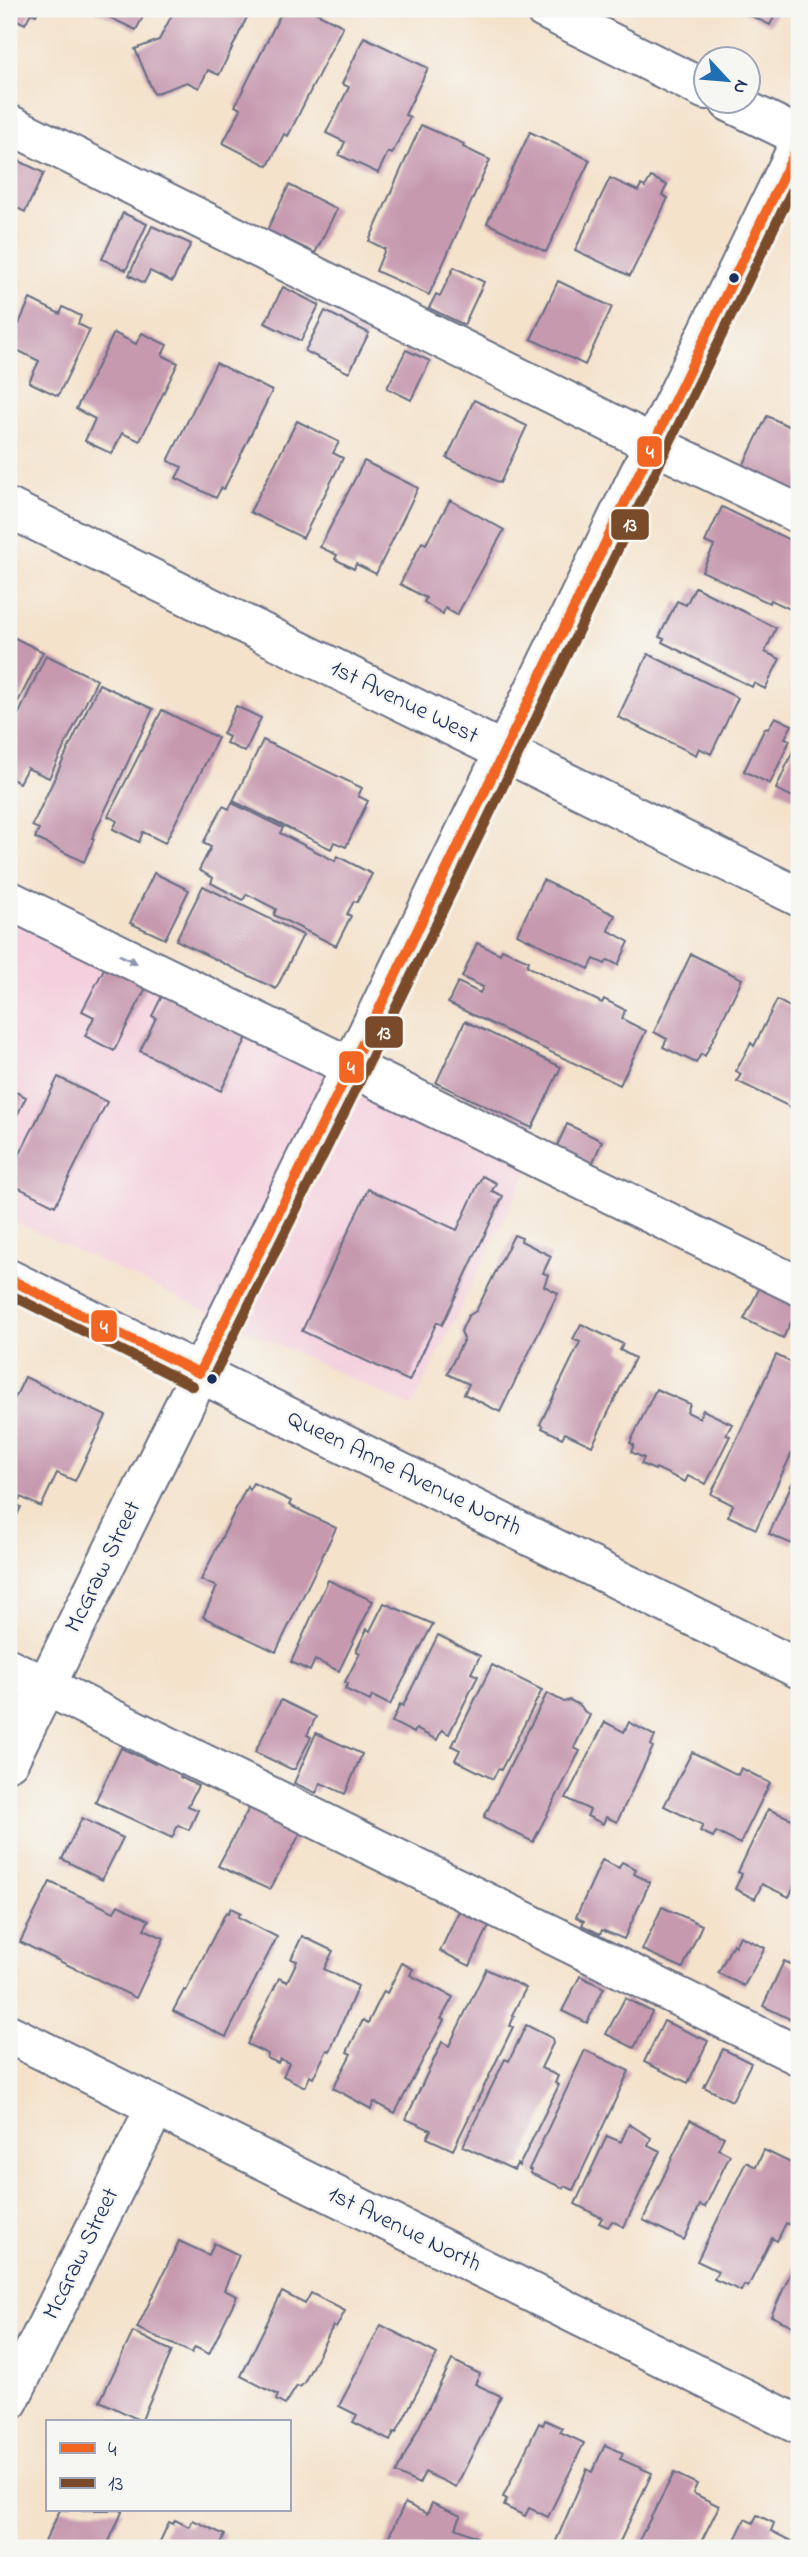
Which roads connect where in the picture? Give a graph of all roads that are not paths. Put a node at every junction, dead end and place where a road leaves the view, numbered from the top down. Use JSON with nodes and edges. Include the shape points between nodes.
{"nodes":[{"id":1,"x":544,"y":9,"type":"edge"},
{"id":2,"x":692,"y":83,"type":"edge"},
{"id":3,"x":758,"y":116,"type":"edge"},
{"id":4,"x":9,"y":124,"type":"edge"},
{"id":5,"x":799,"y":136,"type":"edge"},
{"id":6,"x":799,"y":144,"type":"edge"},
{"id":7,"x":653,"y":444,"type":"junction"},
{"id":8,"x":9,"y":508,"type":"edge"},
{"id":9,"x":799,"y":514,"type":"edge"},
{"id":10,"x":504,"y":753,"type":"junction"},
{"id":11,"x":799,"y":897,"type":"edge"},
{"id":12,"x":9,"y":900,"type":"edge"},
{"id":13,"x":351,"y":1068,"type":"junction"},
{"id":14,"x":9,"y":1279,"type":"edge"},
{"id":15,"x":799,"y":1286,"type":"edge"},
{"id":16,"x":199,"y":1373,"type":"junction"},
{"id":17,"x":9,"y":1668,"type":"edge"},
{"id":18,"x":799,"y":1669,"type":"edge"},
{"id":19,"x":46,"y":1686,"type":"junction"},
{"id":20,"x":9,"y":1761,"type":"edge"},
{"id":21,"x":9,"y":2034,"type":"edge"},
{"id":22,"x":799,"y":2056,"type":"edge"},
{"id":23,"x":155,"y":2108,"type":"junction"},
{"id":24,"x":9,"y":2401,"type":"edge"},
{"id":25,"x":799,"y":2425,"type":"edge"}],
"edges":[{"from":1,"to":2,"type":"street"},
{"from":3,"to":5,"type":"street"},
{"from":4,"to":7,"type":"street"},
{"from":6,"to":7,"type":"street","name":"McGraw Street"},
{"from":7,"to":9,"type":"street"},
{"from":7,"to":10,"type":"street","name":"McGraw Street"},
{"from":8,"to":10,"type":"street","name":"1st Avenue West"},
{"from":10,"to":11,"type":"street","name":"1st Avenue West"},
{"from":10,"to":13,"type":"street","name":"McGraw Street"},
{"from":12,"to":13,"type":"street","one_way":true},
{"from":13,"to":15,"type":"street"},
{"from":13,"to":16,"type":"street","name":"McGraw Street"},
{"from":14,"to":16,"type":"street","name":"Queen Anne Avenue North"},
{"from":16,"to":18,"type":"street","name":"Queen Anne Avenue North"},
{"from":16,"to":19,"type":"street","name":"McGraw Street"},
{"from":17,"to":19,"type":"street"},
{"from":19,"to":20,"type":"street","name":"McGraw Street"},
{"from":19,"to":22,"type":"street"},
{"from":21,"to":23,"type":"street","name":"1st Avenue North"},
{"from":23,"to":24,"type":"street","name":"McGraw Street"},
{"from":23,"to":25,"type":"street","name":"1st Avenue North"}]}
